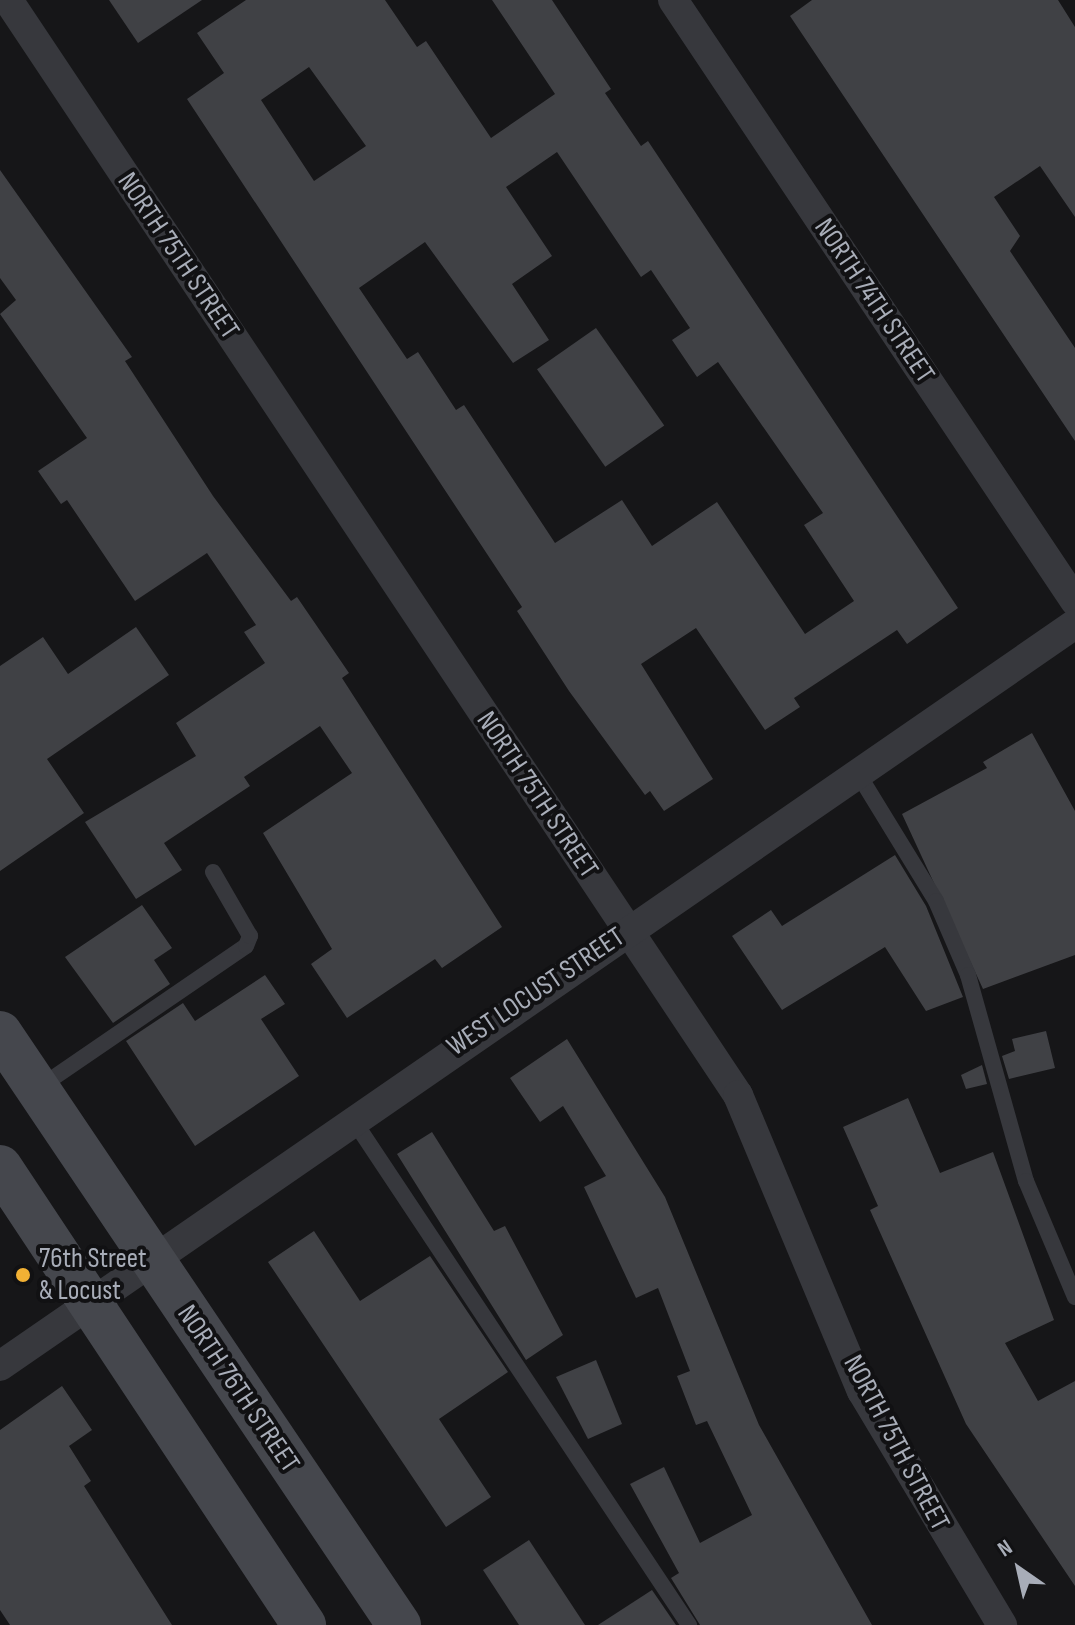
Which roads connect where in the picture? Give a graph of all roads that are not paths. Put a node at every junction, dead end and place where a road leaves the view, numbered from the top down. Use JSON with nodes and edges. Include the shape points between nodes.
{"nodes":[{"id":1,"x":673,"y":0,"type":"edge"},
{"id":2,"x":4,"y":1,"type":"edge"},
{"id":3,"x":1075,"y":601,"type":"edge"},
{"id":4,"x":1075,"y":624,"type":"edge"},
{"id":5,"x":857,"y":772,"type":"junction"},
{"id":6,"x":213,"y":872,"type":"dead end"},
{"id":7,"x":627,"y":929,"type":"junction"},
{"id":8,"x":0,"y":1033,"type":"edge"},
{"id":9,"x":37,"y":1089,"type":"junction"},
{"id":10,"x":352,"y":1118,"type":"junction"},
{"id":11,"x":0,"y":1167,"type":"edge"},
{"id":12,"x":149,"y":1259,"type":"junction"},
{"id":13,"x":1075,"y":1297,"type":"edge"},
{"id":14,"x":90,"y":1301,"type":"junction"},
{"id":15,"x":0,"y":1366,"type":"edge"},
{"id":16,"x":304,"y":1625,"type":"edge"},
{"id":17,"x":399,"y":1625,"type":"edge"},
{"id":18,"x":689,"y":1625,"type":"edge"},
{"id":19,"x":1002,"y":1625,"type":"edge"}],
"edges":[{"from":1,"to":3,"type":"street","name":"NORTH 74TH STREET"},
{"from":2,"to":7,"type":"street","name":"NORTH 75TH STREET"},
{"from":4,"to":5,"type":"street","name":"WEST LOCUST STREET"},
{"from":5,"to":7,"type":"street","name":"WEST LOCUST STREET"},
{"from":5,"to":13,"type":"lane","via":[[936,901],[968,975],[1026,1181]]},
{"from":6,"to":9,"type":"lane","via":[[250,936],[246,946]]},
{"from":7,"to":10,"type":"street","name":"WEST LOCUST STREET"},
{"from":7,"to":19,"type":"street","name":"NORTH 75TH STREET","via":[[738,1095],[862,1391]]},
{"from":8,"to":9,"type":"main road","name":"NORTH 76TH STREET"},
{"from":9,"to":12,"type":"main road","name":"NORTH 76TH STREET"},
{"from":10,"to":12,"type":"street","name":"WEST LOCUST STREET"},
{"from":10,"to":18,"type":"lane"},
{"from":11,"to":14,"type":"main road"},
{"from":12,"to":14,"type":"street","name":"WEST LOCUST STREET"},
{"from":12,"to":17,"type":"main road","name":"NORTH 76TH STREET"},
{"from":14,"to":15,"type":"street","name":"WEST LOCUST STREET"},
{"from":14,"to":16,"type":"main road"}]}
